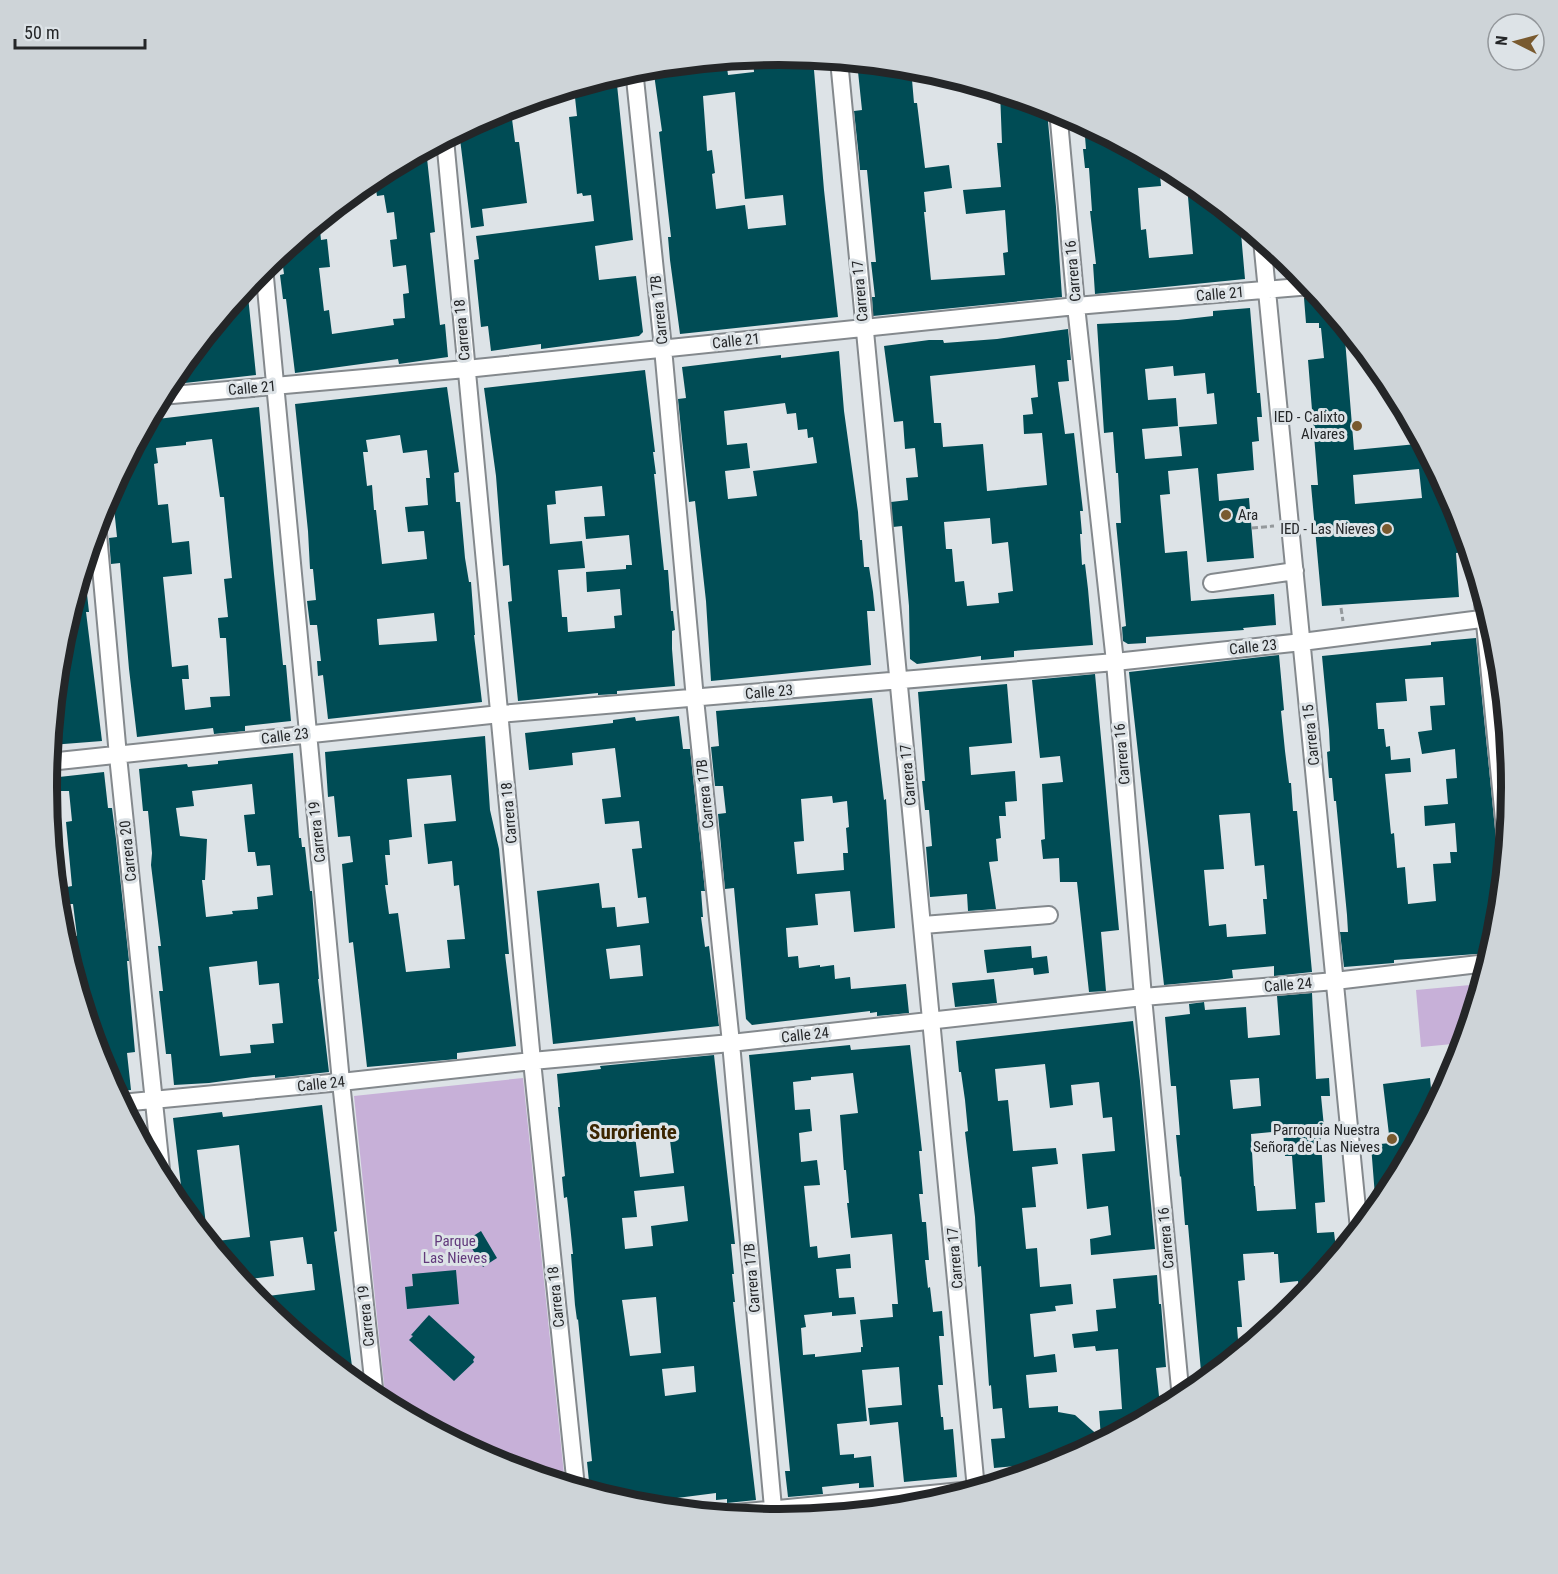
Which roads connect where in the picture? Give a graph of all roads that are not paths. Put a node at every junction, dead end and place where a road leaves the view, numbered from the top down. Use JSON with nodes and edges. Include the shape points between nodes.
{"nodes":[{"id":1,"x":840,"y":68,"type":"edge"},
{"id":2,"x":635,"y":80,"type":"edge"},
{"id":3,"x":1059,"y":122,"type":"edge"},
{"id":4,"x":445,"y":147,"type":"edge"},
{"id":5,"x":1263,"y":252,"type":"edge"},
{"id":6,"x":265,"y":279,"type":"edge"},
{"id":7,"x":1300,"y":287,"type":"edge"},
{"id":8,"x":1268,"y":290,"type":"junction"},
{"id":9,"x":1076,"y":306,"type":"junction"},
{"id":10,"x":863,"y":328,"type":"junction"},
{"id":11,"x":663,"y":348,"type":"junction"},
{"id":12,"x":466,"y":369,"type":"junction"},
{"id":13,"x":276,"y":385,"type":"junction"},
{"id":14,"x":173,"y":395,"type":"edge"},
{"id":15,"x":99,"y":545,"type":"edge"},
{"id":16,"x":1296,"y":571,"type":"junction"},
{"id":17,"x":1212,"y":583,"type":"dead end"},
{"id":18,"x":1481,"y":619,"type":"edge"},
{"id":19,"x":1302,"y":642,"type":"junction"},
{"id":20,"x":1115,"y":662,"type":"junction"},
{"id":21,"x":1492,"y":674,"type":"edge"},
{"id":22,"x":899,"y":681,"type":"junction"},
{"id":23,"x":695,"y":699,"type":"junction"},
{"id":24,"x":500,"y":714,"type":"junction"},
{"id":25,"x":307,"y":733,"type":"junction"},
{"id":26,"x":118,"y":756,"type":"junction"},
{"id":27,"x":58,"y":761,"type":"edge"},
{"id":28,"x":1501,"y":776,"type":"edge"},
{"id":29,"x":1049,"y":915,"type":"dead end"},
{"id":30,"x":923,"y":926,"type":"junction"},
{"id":31,"x":1478,"y":964,"type":"edge"},
{"id":32,"x":1335,"y":981,"type":"junction"},
{"id":33,"x":1143,"y":997,"type":"junction"},
{"id":34,"x":933,"y":1020,"type":"junction"},
{"id":35,"x":731,"y":1043,"type":"junction"},
{"id":36,"x":532,"y":1060,"type":"junction"},
{"id":37,"x":341,"y":1083,"type":"junction"},
{"id":38,"x":154,"y":1100,"type":"junction"},
{"id":39,"x":129,"y":1102,"type":"edge"},
{"id":40,"x":160,"y":1157,"type":"edge"},
{"id":41,"x":1358,"y":1218,"type":"edge"},
{"id":42,"x":373,"y":1384,"type":"edge"},
{"id":43,"x":1180,"y":1387,"type":"edge"},
{"id":44,"x":575,"y":1479,"type":"edge"},
{"id":45,"x":975,"y":1481,"type":"edge"},
{"id":46,"x":893,"y":1500,"type":"edge"},
{"id":47,"x":845,"y":1505,"type":"edge"},
{"id":48,"x":774,"y":1509,"type":"edge"}],
"edges":[{"from":1,"to":10,"type":"street","name":"Carrera 17"},
{"from":2,"to":11,"type":"street","name":"Carrera 17B"},
{"from":3,"to":9,"type":"street","name":"Carrera 16"},
{"from":4,"to":12,"type":"street","name":"Carrera 18"},
{"from":5,"to":8,"type":"street","name":"Carrera 15"},
{"from":6,"to":13,"type":"street","name":"Carrera 19"},
{"from":7,"to":8,"type":"street","name":"Calle 21"},
{"from":8,"to":9,"type":"street","name":"Calle 21"},
{"from":8,"to":16,"type":"street","name":"Carrera 15"},
{"from":9,"to":10,"type":"street","name":"Calle 21"},
{"from":9,"to":20,"type":"street","name":"Carrera 16"},
{"from":10,"to":11,"type":"street","name":"Calle 21"},
{"from":10,"to":22,"type":"street","name":"Carrera 17"},
{"from":11,"to":12,"type":"street","name":"Calle 21"},
{"from":11,"to":23,"type":"street","name":"Carrera 17B"},
{"from":12,"to":13,"type":"street","name":"Calle 21"},
{"from":12,"to":24,"type":"street","name":"Carrera 18"},
{"from":13,"to":14,"type":"street","name":"Calle 21"},
{"from":13,"to":25,"type":"street","name":"Carrera 19"},
{"from":15,"to":26,"type":"street","name":"Carrera 20"},
{"from":16,"to":17,"type":"street"},
{"from":16,"to":19,"type":"street","name":"Carrera 15"},
{"from":18,"to":19,"type":"street","name":"Calle 23"},
{"from":19,"to":20,"type":"street","name":"Calle 23"},
{"from":19,"to":32,"type":"street","name":"Carrera 15"},
{"from":20,"to":22,"type":"street","name":"Calle 23"},
{"from":20,"to":33,"type":"street","name":"Carrera 16"},
{"from":21,"to":28,"type":"street"},
{"from":22,"to":23,"type":"street","name":"Calle 23"},
{"from":22,"to":30,"type":"street","name":"Carrera 17"},
{"from":23,"to":24,"type":"street","name":"Calle 23"},
{"from":23,"to":35,"type":"street","name":"Carrera 17B"},
{"from":24,"to":25,"type":"street","name":"Calle 23"},
{"from":24,"to":36,"type":"street","name":"Carrera 18"},
{"from":25,"to":26,"type":"street","name":"Calle 23"},
{"from":25,"to":37,"type":"street","name":"Carrera 19"},
{"from":26,"to":27,"type":"street","name":"Calle 23"},
{"from":26,"to":38,"type":"street","name":"Carrera 20"},
{"from":29,"to":30,"type":"street"},
{"from":30,"to":34,"type":"street","name":"Carrera 17"},
{"from":31,"to":32,"type":"street","name":"Calle 24"},
{"from":32,"to":33,"type":"street","name":"Calle 24"},
{"from":32,"to":41,"type":"street","name":"Carrera 15"},
{"from":33,"to":34,"type":"street","name":"Calle 24"},
{"from":33,"to":43,"type":"street","name":"Carrera 16"},
{"from":34,"to":35,"type":"street","name":"Calle 24"},
{"from":34,"to":45,"type":"street","name":"Carrera 17"},
{"from":35,"to":36,"type":"street","name":"Calle 24"},
{"from":35,"to":48,"type":"street","name":"Carrera 17B"},
{"from":36,"to":37,"type":"street","name":"Calle 24"},
{"from":36,"to":44,"type":"street","name":"Carrera 18"},
{"from":37,"to":38,"type":"street","name":"Calle 24"},
{"from":37,"to":42,"type":"street","name":"Carrera 19"},
{"from":38,"to":39,"type":"street","name":"Calle 24"},
{"from":38,"to":40,"type":"street","name":"Carrera 20"},
{"from":46,"to":47,"type":"street"}]}
